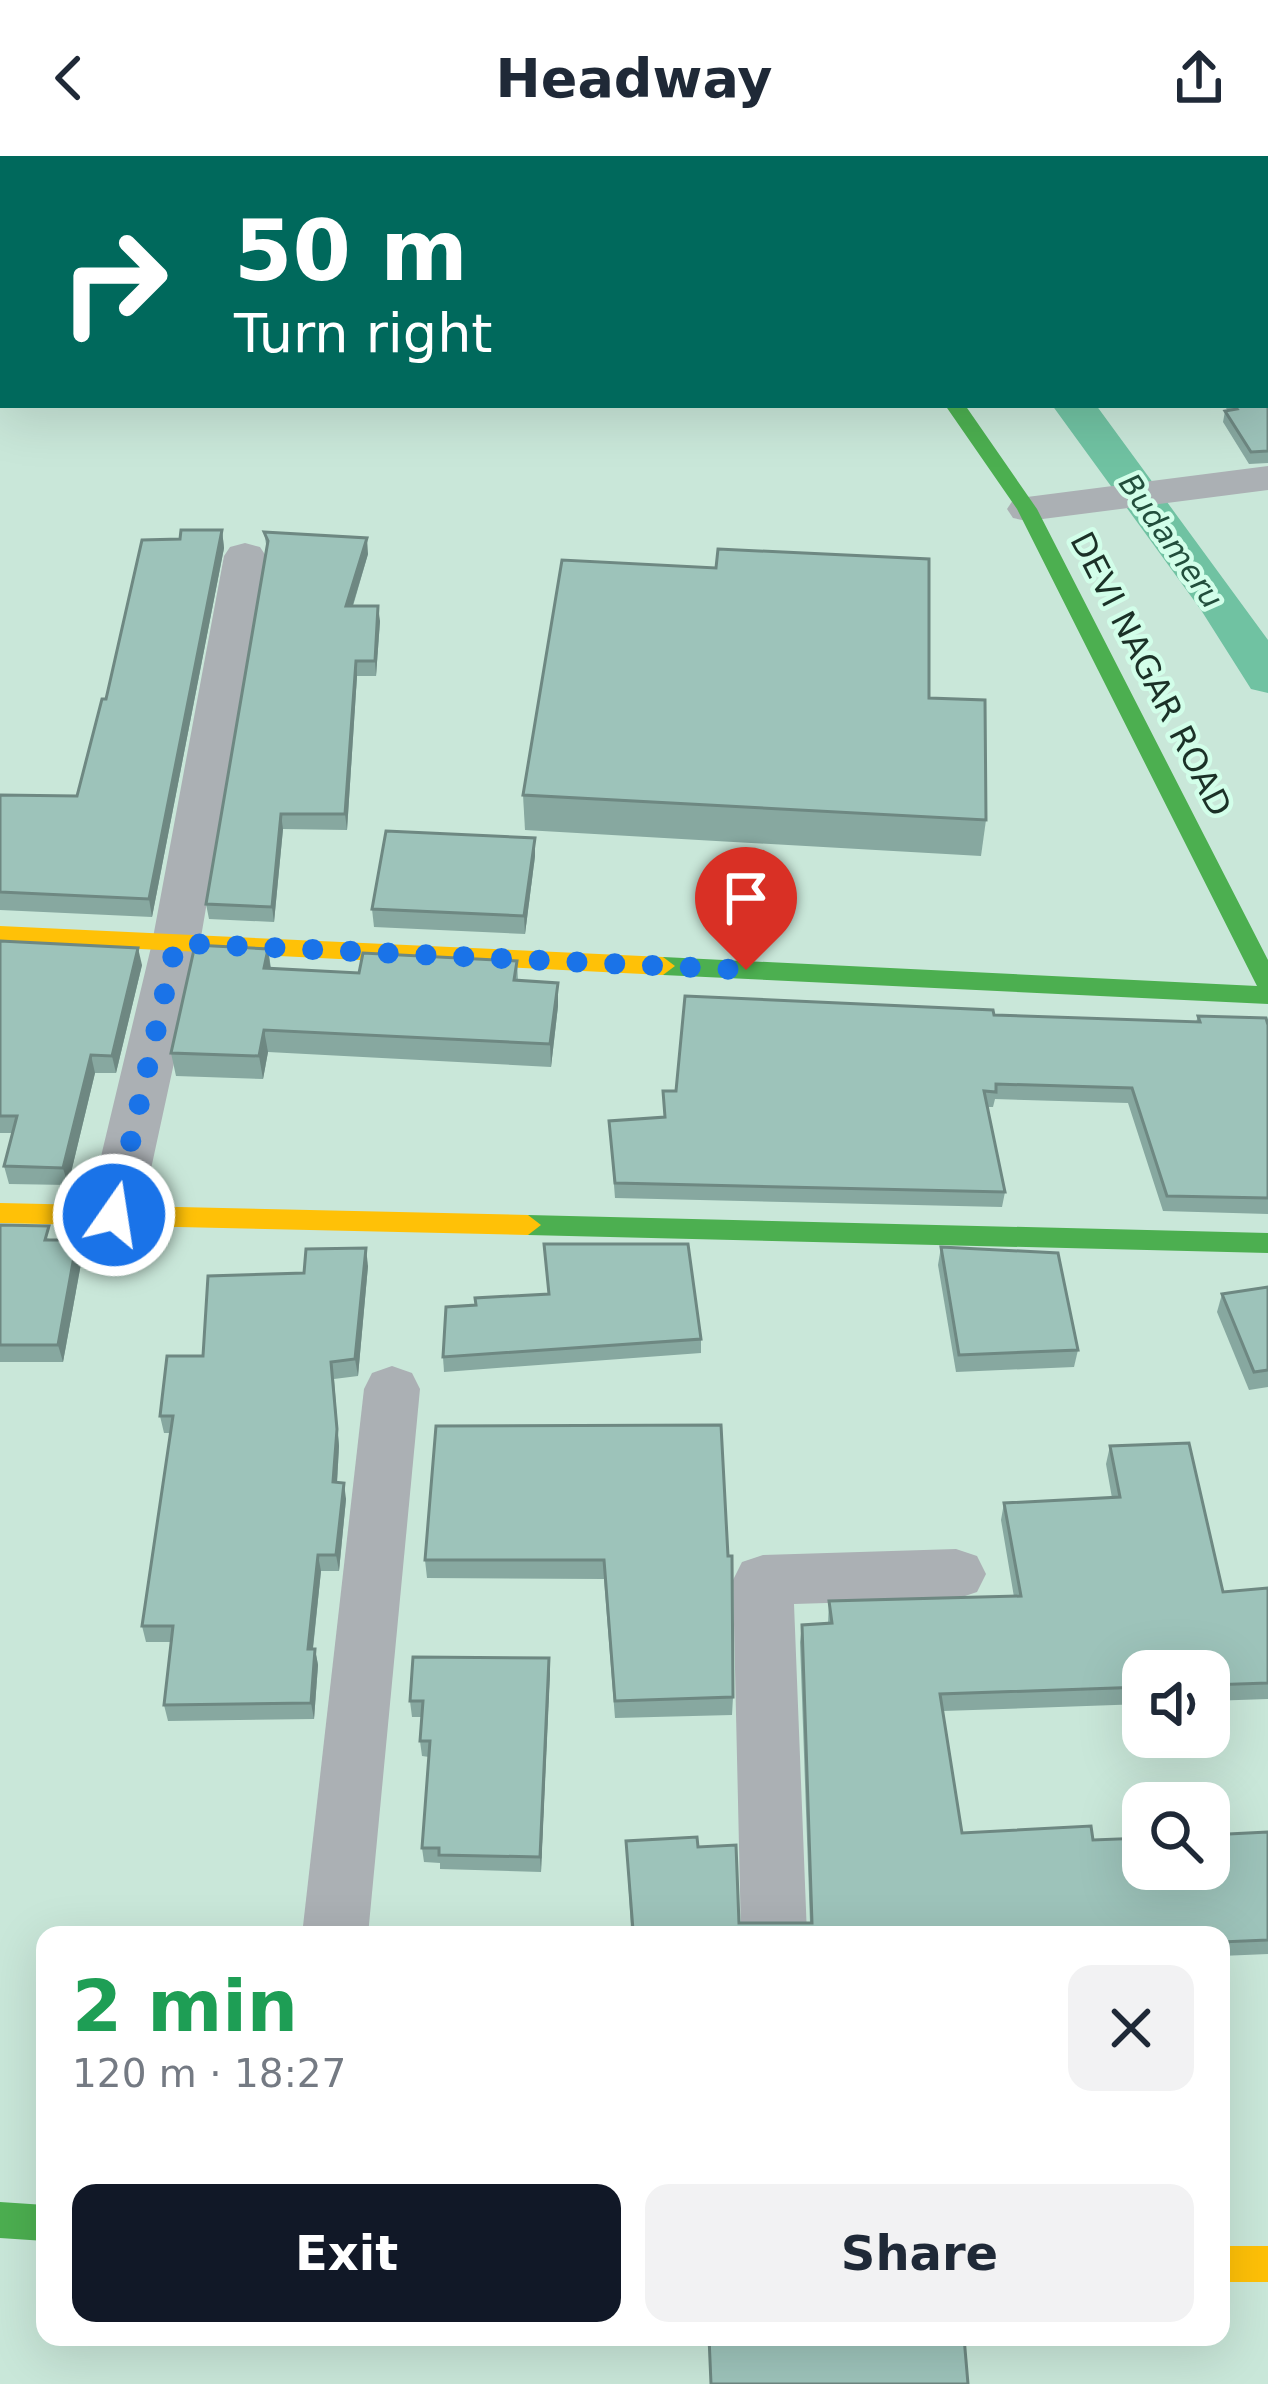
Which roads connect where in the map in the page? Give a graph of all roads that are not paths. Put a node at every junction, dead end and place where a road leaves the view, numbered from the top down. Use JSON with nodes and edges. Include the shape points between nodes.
{"nodes":[{"id":1,"x":957,"y":408,"type":"edge"},
{"id":2,"x":1266,"y":478,"type":"edge"},
{"id":3,"x":1027,"y":508,"type":"junction"},
{"id":4,"x":245,"y":556,"type":"dead end"},
{"id":5,"x":0,"y":934,"type":"edge"},
{"id":6,"x":176,"y":943,"type":"junction"},
{"id":7,"x":1268,"y":984,"type":"edge"},
{"id":8,"x":1268,"y":994,"type":"edge"},
{"id":9,"x":0,"y":1213,"type":"edge"},
{"id":10,"x":114,"y":1215,"type":"junction"},
{"id":11,"x":1268,"y":1243,"type":"edge"},
{"id":12,"x":392,"y":1389,"type":"dead end"},
{"id":13,"x":956,"y":1574,"type":"dead end"},
{"id":14,"x":336,"y":1926,"type":"edge"},
{"id":15,"x":774,"y":1926,"type":"edge"},
{"id":16,"x":0,"y":2220,"type":"edge"},
{"id":17,"x":36,"y":2222,"type":"edge"},
{"id":18,"x":1230,"y":2264,"type":"edge"},
{"id":19,"x":1268,"y":2264,"type":"edge"}],
"edges":[{"from":1,"to":3,"type":"street","name":"DEVI NAGAR ROAD"},
{"from":2,"to":3,"type":"street"},
{"from":3,"to":7,"type":"street","name":"DEVI NAGAR ROAD"},
{"from":4,"to":6,"type":"street"},
{"from":5,"to":6,"type":"street"},
{"from":6,"to":8,"type":"street"},
{"from":6,"to":10,"type":"street"},
{"from":9,"to":10,"type":"street"},
{"from":10,"to":11,"type":"street"},
{"from":12,"to":14,"type":"street"},
{"from":13,"to":15,"type":"street","via":[[764,1580]]},
{"from":16,"to":17,"type":"street"},
{"from":18,"to":19,"type":"street"}]}
